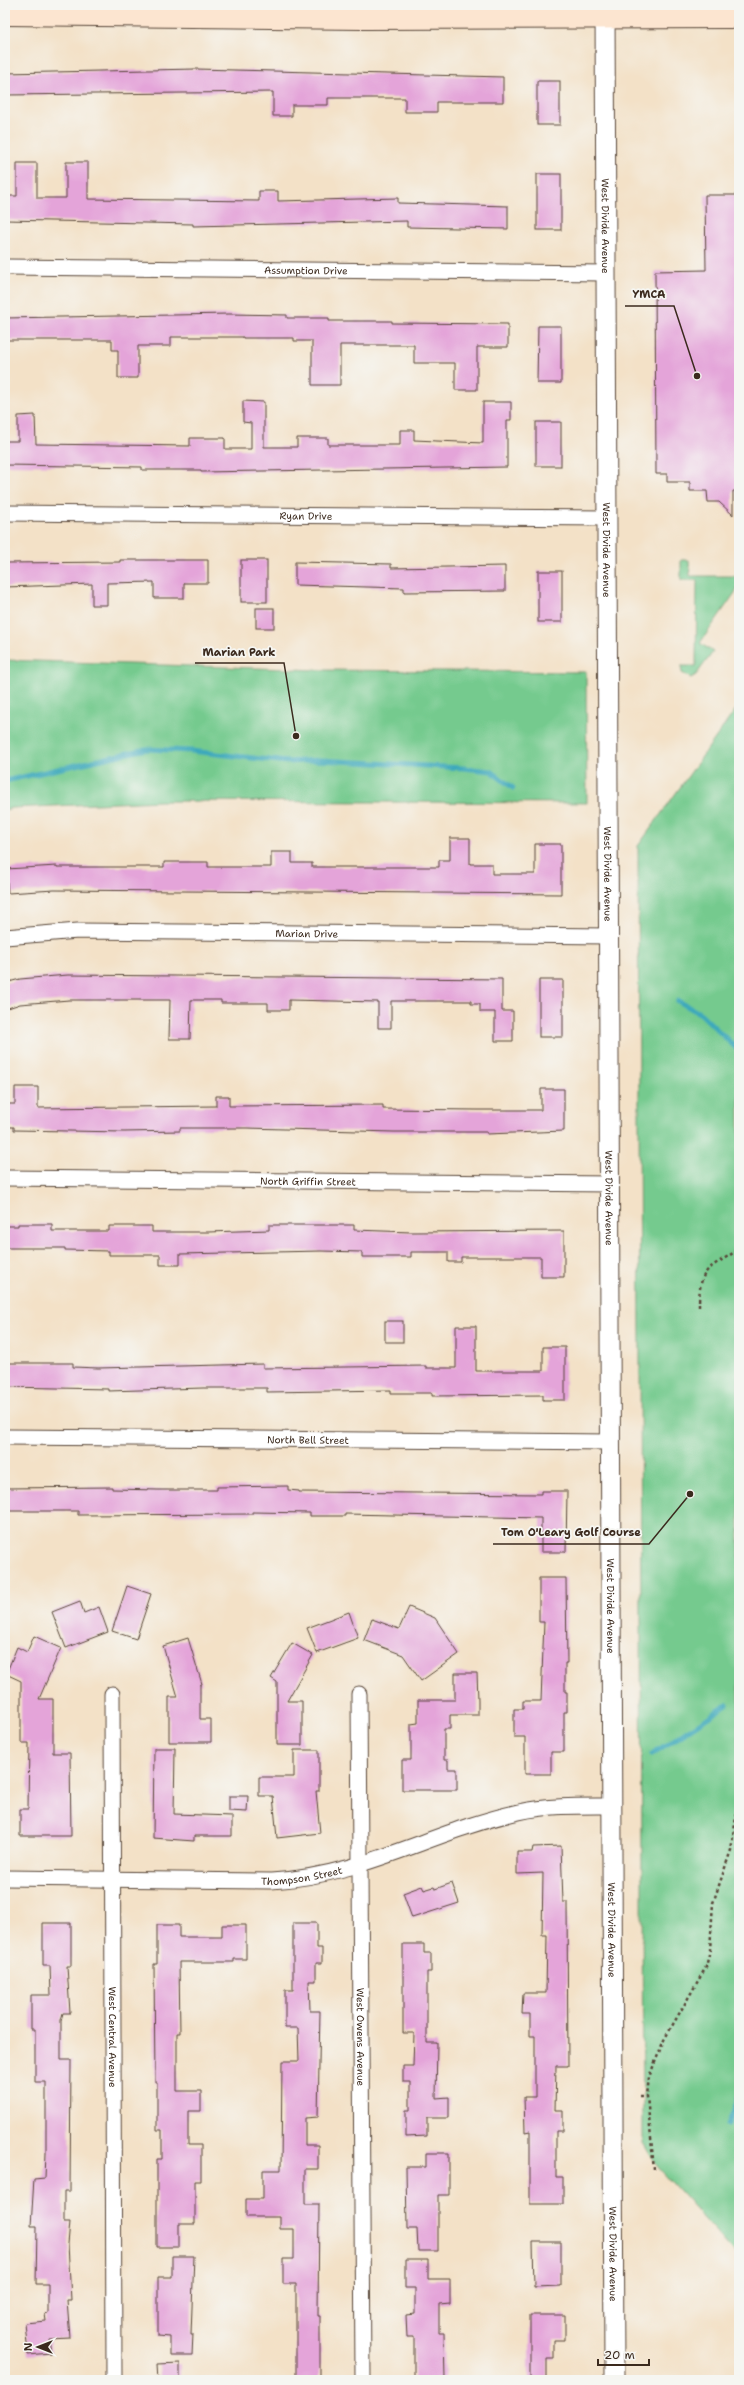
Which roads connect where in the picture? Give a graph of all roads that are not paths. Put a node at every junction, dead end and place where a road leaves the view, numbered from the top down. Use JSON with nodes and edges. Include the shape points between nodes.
{"nodes":[{"id":1,"x":605,"y":10,"type":"edge"},
{"id":2,"x":362,"y":11,"type":"edge"},
{"id":3,"x":5,"y":14,"type":"edge"},
{"id":4,"x":739,"y":17,"type":"edge"},
{"id":5,"x":5,"y":267,"type":"edge"},
{"id":6,"x":606,"y":273,"type":"junction"},
{"id":7,"x":5,"y":513,"type":"edge"},
{"id":8,"x":607,"y":518,"type":"junction"},
{"id":9,"x":610,"y":936,"type":"junction"},
{"id":10,"x":5,"y":938,"type":"edge"},
{"id":11,"x":5,"y":1178,"type":"edge"},
{"id":12,"x":611,"y":1184,"type":"junction"},
{"id":13,"x":5,"y":1437,"type":"edge"},
{"id":14,"x":610,"y":1442,"type":"junction"},
{"id":15,"x":112,"y":1694,"type":"dead end"},
{"id":16,"x":359,"y":1694,"type":"dead end"},
{"id":17,"x":613,"y":1806,"type":"junction"},
{"id":18,"x":360,"y":1866,"type":"junction"},
{"id":19,"x":5,"y":1878,"type":"edge"},
{"id":20,"x":113,"y":1880,"type":"junction"},
{"id":21,"x":114,"y":2380,"type":"edge"},
{"id":22,"x":362,"y":2380,"type":"edge"},
{"id":23,"x":614,"y":2380,"type":"edge"}],
"edges":[{"from":1,"to":2,"type":"main road"},
{"from":1,"to":4,"type":"main road"},
{"from":1,"to":6,"type":"street","name":"West Divide Avenue"},
{"from":2,"to":3,"type":"main road"},
{"from":5,"to":6,"type":"street","name":"Assumption Drive"},
{"from":6,"to":8,"type":"street","name":"West Divide Avenue"},
{"from":7,"to":8,"type":"street","name":"Ryan Drive"},
{"from":8,"to":9,"type":"street","name":"West Divide Avenue"},
{"from":9,"to":10,"type":"street","name":"Marian Drive","via":[[78,932]]},
{"from":9,"to":12,"type":"street","name":"West Divide Avenue"},
{"from":11,"to":12,"type":"street","name":"North Griffin Street"},
{"from":12,"to":14,"type":"street","name":"West Divide Avenue"},
{"from":13,"to":14,"type":"street","name":"North Bell Street"},
{"from":14,"to":17,"type":"street","name":"West Divide Avenue"},
{"from":15,"to":20,"type":"street","name":"West Central Avenue"},
{"from":16,"to":18,"type":"street","name":"West Owens Avenue"},
{"from":17,"to":18,"type":"street","name":"Thompson Street","via":[[559,1806],[520,1811]]},
{"from":17,"to":23,"type":"street","name":"West Divide Avenue"},
{"from":18,"to":20,"type":"street","name":"Thompson Street","via":[[312,1878],[290,1880]]},
{"from":18,"to":22,"type":"street","name":"West Owens Avenue"},
{"from":19,"to":20,"type":"street","name":"Thompson Street"},
{"from":20,"to":21,"type":"street","name":"West Central Avenue"}]}
